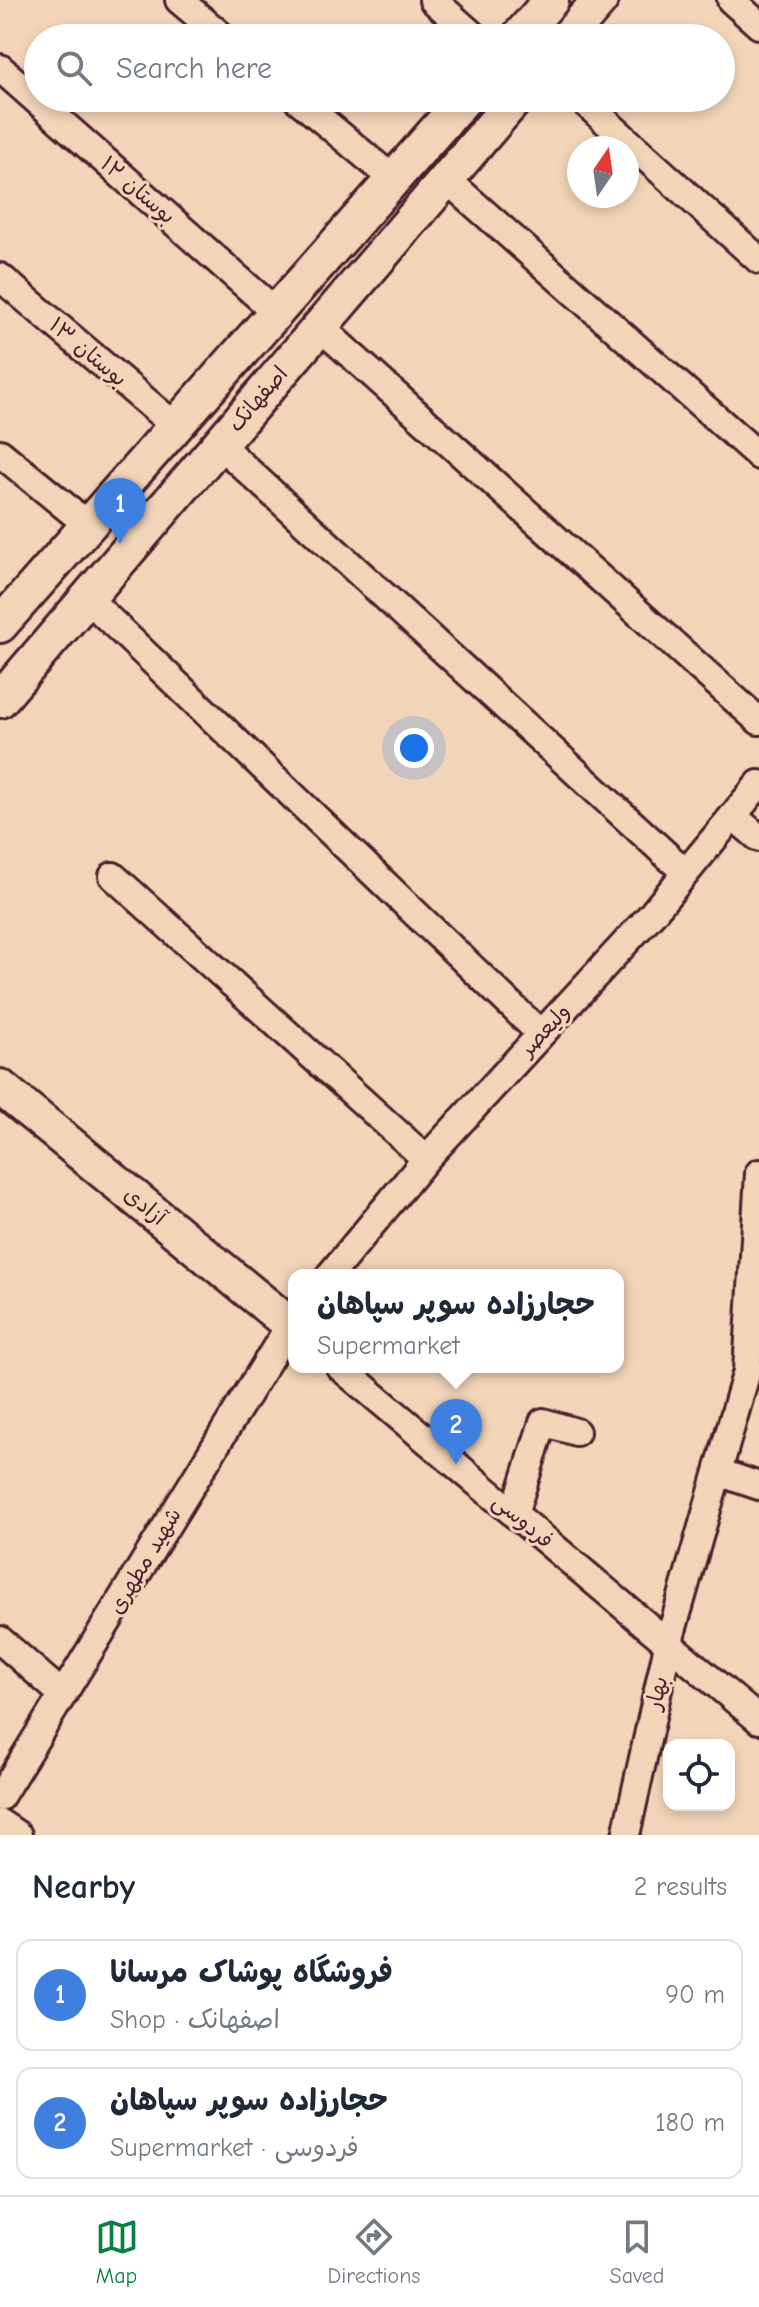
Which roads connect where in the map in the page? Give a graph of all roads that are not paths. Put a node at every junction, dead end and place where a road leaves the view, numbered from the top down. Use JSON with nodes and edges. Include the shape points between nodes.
{"nodes":[{"id":1,"x":179,"y":0,"type":"edge"},
{"id":2,"x":433,"y":0,"type":"edge"},
{"id":3,"x":551,"y":0,"type":"edge"},
{"id":4,"x":600,"y":0,"type":"edge"},
{"id":5,"x":731,"y":0,"type":"edge"},
{"id":6,"x":207,"y":24,"type":"edge"},
{"id":7,"x":460,"y":24,"type":"edge"},
{"id":8,"x":530,"y":24,"type":"edge"},
{"id":9,"x":579,"y":24,"type":"edge"},
{"id":10,"x":759,"y":25,"type":"edge"},
{"id":11,"x":0,"y":68,"type":"edge"},
{"id":12,"x":24,"y":89,"type":"edge"},
{"id":13,"x":50,"y":112,"type":"edge"},
{"id":14,"x":313,"y":112,"type":"edge"},
{"id":15,"x":453,"y":112,"type":"edge"},
{"id":16,"x":504,"y":112,"type":"edge"},
{"id":17,"x":595,"y":112,"type":"edge"},
{"id":18,"x":393,"y":179,"type":"junction"},
{"id":19,"x":446,"y":179,"type":"junction"},
{"id":20,"x":759,"y":260,"type":"edge"},
{"id":21,"x":0,"y":277,"type":"edge"},
{"id":22,"x":276,"y":312,"type":"junction"},
{"id":23,"x":320,"y":327,"type":"junction"},
{"id":24,"x":175,"y":426,"type":"junction"},
{"id":25,"x":219,"y":444,"type":"junction"},
{"id":26,"x":0,"y":453,"type":"edge"},
{"id":27,"x":759,"y":456,"type":"edge"},
{"id":28,"x":88,"y":525,"type":"junction"},
{"id":29,"x":87,"y":598,"type":"junction"},
{"id":30,"x":0,"y":625,"type":"edge"},
{"id":31,"x":0,"y":700,"type":"edge"},
{"id":32,"x":759,"y":721,"type":"edge"},
{"id":33,"x":759,"y":784,"type":"edge"},
{"id":34,"x":733,"y":816,"type":"junction"},
{"id":35,"x":759,"y":838,"type":"edge"},
{"id":36,"x":686,"y":873,"type":"junction"},
{"id":37,"x":113,"y":876,"type":"dead end"},
{"id":38,"x":541,"y":1034,"type":"junction"},
{"id":39,"x":0,"y":1087,"type":"edge"},
{"id":40,"x":426,"y":1159,"type":"junction"},
{"id":41,"x":759,"y":1173,"type":"edge"},
{"id":42,"x":335,"y":1269,"type":"edge"},
{"id":43,"x":756,"y":1287,"type":"edge"},
{"id":44,"x":288,"y":1320,"type":"edge"},
{"id":45,"x":288,"y":1329,"type":"edge"},
{"id":46,"x":347,"y":1373,"type":"edge"},
{"id":47,"x":576,"y":1432,"type":"dead end"},
{"id":48,"x":718,"y":1472,"type":"junction"},
{"id":49,"x":759,"y":1486,"type":"edge"},
{"id":50,"x":514,"y":1514,"type":"junction"},
{"id":51,"x":0,"y":1640,"type":"edge"},
{"id":52,"x":668,"y":1645,"type":"junction"},
{"id":53,"x":63,"y":1695,"type":"junction"},
{"id":54,"x":759,"y":1720,"type":"edge"},
{"id":55,"x":0,"y":1797,"type":"edge"},
{"id":56,"x":0,"y":1823,"type":"edge"},
{"id":57,"x":18,"y":1835,"type":"edge"},
{"id":58,"x":626,"y":1835,"type":"edge"}],
"edges":[{"from":1,"to":6,"type":"street"},
{"from":2,"to":7,"type":"street"},
{"from":3,"to":8,"type":"street"},
{"from":4,"to":9,"type":"street"},
{"from":5,"to":10,"type":"street"},
{"from":11,"to":12,"type":"street","name":"بوستان ۱۲"},
{"from":13,"to":22,"type":"street","name":"بوستان ۱۲"},
{"from":14,"to":18,"type":"street"},
{"from":15,"to":18,"type":"street","name":"اصفهانک"},
{"from":16,"to":19,"type":"street","name":"اصفهانک"},
{"from":17,"to":20,"type":"street"},
{"from":18,"to":22,"type":"street","name":"اصفهانک"},
{"from":19,"to":23,"type":"street","name":"اصفهانک"},
{"from":19,"to":27,"type":"street"},
{"from":21,"to":24,"type":"street","name":"بوستان ۱۳"},
{"from":22,"to":24,"type":"street","name":"اصفهانک"},
{"from":23,"to":25,"type":"street","name":"اصفهانک"},
{"from":23,"to":32,"type":"street"},
{"from":24,"to":28,"type":"street","name":"اصفهانک"},
{"from":25,"to":29,"type":"street","name":"اصفهانک"},
{"from":25,"to":36,"type":"street"},
{"from":26,"to":28,"type":"street"},
{"from":28,"to":30,"type":"street","name":"اصفهانک"},
{"from":29,"to":31,"type":"street","name":"اصفهانک"},
{"from":29,"to":38,"type":"street"},
{"from":33,"to":34,"type":"street","name":"ولیعصر"},
{"from":34,"to":35,"type":"street"},
{"from":34,"to":36,"type":"street","name":"ولیعصر"},
{"from":36,"to":38,"type":"street","name":"ولیعصر"},
{"from":37,"to":40,"type":"street"},
{"from":38,"to":40,"type":"street","name":"ولیعصر"},
{"from":39,"to":44,"type":"street","name":"آزادی"},
{"from":40,"to":42,"type":"street","name":"ولیعصر"},
{"from":41,"to":43,"type":"street","name":"بهار"},
{"from":43,"to":48,"type":"street","name":"بهار","via":[[747,1371]]},
{"from":45,"to":53,"type":"street","name":"شهید مطهری"},
{"from":46,"to":50,"type":"street","name":"فردوسی"},
{"from":47,"to":50,"type":"street","via":[[543,1422]]},
{"from":48,"to":49,"type":"street"},
{"from":48,"to":52,"type":"street","name":"بهار"},
{"from":50,"to":52,"type":"street","name":"فردوسی"},
{"from":51,"to":53,"type":"street"},
{"from":52,"to":54,"type":"street","name":"فردوسی"},
{"from":52,"to":58,"type":"street","name":"بهار"},
{"from":53,"to":55,"type":"street","name":"شهید مطهری"},
{"from":56,"to":57,"type":"street"}]}
